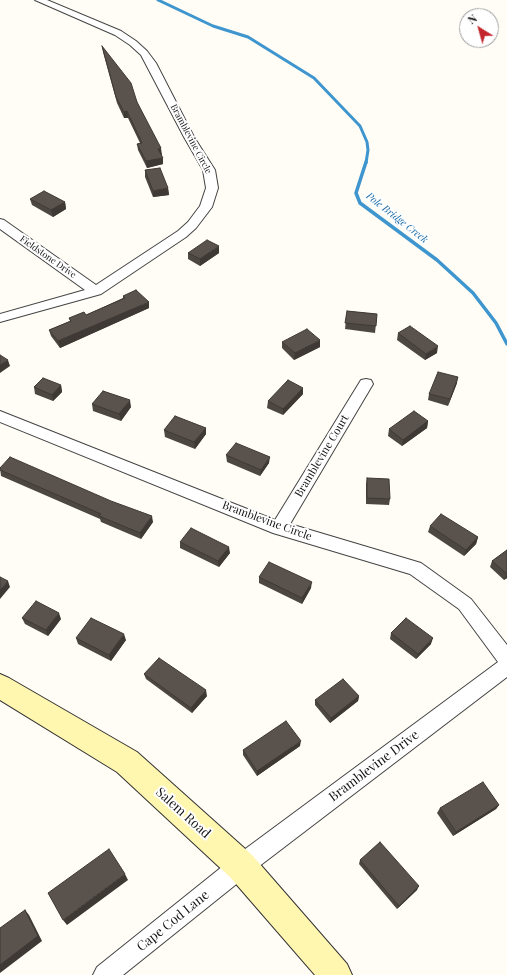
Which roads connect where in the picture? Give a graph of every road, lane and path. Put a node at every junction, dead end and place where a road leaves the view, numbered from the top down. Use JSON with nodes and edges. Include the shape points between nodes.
{"nodes":[{"id":1,"x":39,"y":0,"type":"edge"},
{"id":2,"x":0,"y":223,"type":"edge"},
{"id":3,"x":96,"y":291,"type":"junction"},
{"id":4,"x":0,"y":318,"type":"edge"},
{"id":5,"x":366,"y":384,"type":"dead end"},
{"id":6,"x":0,"y":416,"type":"edge"},
{"id":7,"x":279,"y":528,"type":"junction"},
{"id":8,"x":507,"y":660,"type":"edge"},
{"id":9,"x":507,"y":666,"type":"edge"},
{"id":10,"x":0,"y":686,"type":"edge"},
{"id":11,"x":241,"y":866,"type":"junction"},
{"id":12,"x":105,"y":975,"type":"edge"},
{"id":13,"x":336,"y":975,"type":"edge"}],
"edges":[{"from":1,"to":3,"type":"street","name":"Bramblevine Circle","via":[[118,33],[144,53],[209,170],[211,179],[210,197],[206,207],[192,225]]},
{"from":2,"to":3,"type":"street","name":"Fieldstone Drive"},
{"from":3,"to":4,"type":"street","name":"Bramblevine Circle"},
{"from":5,"to":7,"type":"street","name":"Bramblevine Court"},
{"from":6,"to":7,"type":"street","name":"Bramblevine Circle"},
{"from":7,"to":8,"type":"street","name":"Bramblevine Circle","via":[[415,568],[465,604]]},
{"from":9,"to":11,"type":"street","name":"Bramblevine Drive"},
{"from":10,"to":11,"type":"street","name":"Salem Road","via":[[127,762]]},
{"from":11,"to":12,"type":"street","name":"Cape Cod Lane"},
{"from":11,"to":13,"type":"street","name":"Salem Road"}]}
